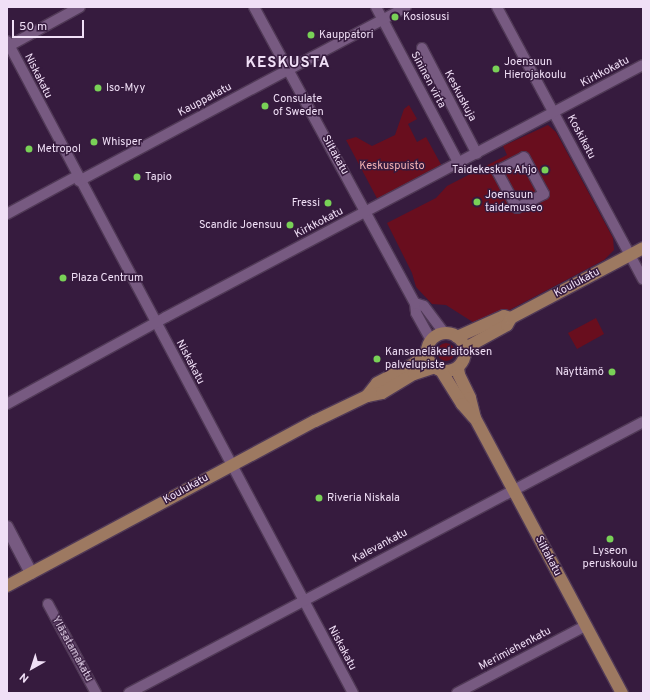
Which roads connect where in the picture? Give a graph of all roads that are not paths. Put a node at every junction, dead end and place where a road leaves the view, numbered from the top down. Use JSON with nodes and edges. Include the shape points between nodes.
{"nodes":[{"id":1,"x":80,"y":7,"type":"edge"},
{"id":2,"x":254,"y":7,"type":"edge"},
{"id":3,"x":376,"y":7,"type":"edge"},
{"id":4,"x":406,"y":7,"type":"edge"},
{"id":5,"x":497,"y":7,"type":"edge"},
{"id":6,"x":382,"y":19,"type":"junction"},
{"id":7,"x":8,"y":44,"type":"edge"},
{"id":8,"x":422,"y":48,"type":"dead end"},
{"id":9,"x":643,"y":65,"type":"edge"},
{"id":10,"x":287,"y":70,"type":"junction"},
{"id":11,"x":555,"y":113,"type":"junction"},
{"id":12,"x":477,"y":154,"type":"junction"},
{"id":13,"x":459,"y":164,"type":"junction"},
{"id":14,"x":78,"y":179,"type":"junction"},
{"id":15,"x":517,"y":208,"type":"joint"},
{"id":16,"x":366,"y":213,"type":"junction"},
{"id":17,"x":7,"y":214,"type":"edge"},
{"id":18,"x":643,"y":248,"type":"edge"},
{"id":19,"x":630,"y":255,"type":"junction"},
{"id":20,"x":643,"y":279,"type":"edge"},
{"id":21,"x":415,"y":303,"type":"junction"},
{"id":22,"x":511,"y":318,"type":"junction"},
{"id":23,"x":156,"y":322,"type":"junction"},
{"id":24,"x":444,"y":333,"type":"junction"},
{"id":25,"x":457,"y":337,"type":"junction"},
{"id":26,"x":431,"y":340,"type":"junction"},
{"id":27,"x":465,"y":351,"type":"junction"},
{"id":28,"x":426,"y":353,"type":"junction"},
{"id":29,"x":458,"y":368,"type":"junction"},
{"id":30,"x":438,"y":370,"type":"junction"},
{"id":31,"x":367,"y":396,"type":"junction"},
{"id":32,"x":7,"y":404,"type":"edge"},
{"id":33,"x":475,"y":418,"type":"junction"},
{"id":34,"x":643,"y":422,"type":"edge"},
{"id":35,"x":231,"y":465,"type":"junction"},
{"id":36,"x":513,"y":490,"type":"junction"},
{"id":37,"x":7,"y":527,"type":"edge"},
{"id":38,"x":31,"y":573,"type":"junction"},
{"id":39,"x":7,"y":586,"type":"edge"},
{"id":40,"x":303,"y":601,"type":"junction"},
{"id":41,"x":48,"y":604,"type":"dead end"},
{"id":42,"x":585,"y":626,"type":"junction"},
{"id":43,"x":96,"y":693,"type":"edge"},
{"id":44,"x":129,"y":693,"type":"edge"},
{"id":45,"x":353,"y":693,"type":"edge"},
{"id":46,"x":457,"y":693,"type":"edge"},
{"id":47,"x":622,"y":693,"type":"edge"}],
"edges":[{"from":1,"to":7,"type":"street"},
{"from":2,"to":10,"type":"street","name":"Siltakatu"},
{"from":3,"to":6,"type":"street","name":"Sininen virta"},
{"from":4,"to":6,"type":"street","name":"Kauppakatu"},
{"from":5,"to":11,"type":"street","name":"Koskikatu"},
{"from":6,"to":10,"type":"street","name":"Kauppakatu"},
{"from":6,"to":13,"type":"street","name":"Sininen virta"},
{"from":7,"to":14,"type":"street","name":"Niskakatu"},
{"from":8,"to":12,"type":"street","name":"Keskuskuja"},
{"from":9,"to":11,"type":"street","name":"Kirkkokatu"},
{"from":10,"to":14,"type":"street","name":"Kauppakatu"},
{"from":10,"to":16,"type":"street","name":"Siltakatu"},
{"from":11,"to":12,"type":"street","name":"Kirkkokatu"},
{"from":11,"to":19,"type":"street","name":"Koskikatu"},
{"from":12,"to":13,"type":"street","name":"Kirkkokatu"},
{"from":13,"to":16,"type":"street","name":"Kirkkokatu"},
{"from":14,"to":17,"type":"street","name":"Kauppakatu"},
{"from":14,"to":23,"type":"street","name":"Niskakatu"},
{"from":15,"to":15,"type":"street","via":[[544,194],[524,157],[497,171]]},
{"from":16,"to":21,"type":"street","name":"Siltakatu"},
{"from":16,"to":23,"type":"street","name":"Kirkkokatu"},
{"from":18,"to":19,"type":"main road","name":"Koulukatu"},
{"from":19,"to":20,"type":"street","name":"Koskikatu"},
{"from":19,"to":22,"type":"main road","name":"Koulukatu"},
{"from":21,"to":24,"type":"street","name":"Siltakatu","via":[[424,306]]},
{"from":21,"to":26,"type":"street","name":"Siltakatu","via":[[416,313]]},
{"from":22,"to":25,"type":"main road","name":"Koulukatu","via":[[504,316]]},
{"from":22,"to":27,"type":"main road","name":"Koulukatu","via":[[507,325],[469,346]]},
{"from":23,"to":32,"type":"street","name":"Kirkkokatu"},
{"from":23,"to":35,"type":"street","name":"Niskakatu"},
{"from":24,"to":25,"type":"main road"},
{"from":24,"to":26,"type":"main road"},
{"from":25,"to":27,"type":"main road"},
{"from":26,"to":28,"type":"main road"},
{"from":27,"to":29,"type":"main road"},
{"from":28,"to":30,"type":"main road"},
{"from":28,"to":31,"type":"main road","name":"Koulukatu","via":[[415,363],[377,384]]},
{"from":29,"to":30,"type":"main road"},
{"from":29,"to":33,"type":"main road","name":"Siltakatu"},
{"from":30,"to":31,"type":"main road","name":"Koulukatu","via":[[414,374],[382,393]]},
{"from":30,"to":33,"type":"main road","name":"Siltakatu"},
{"from":31,"to":35,"type":"main road","name":"Koulukatu"},
{"from":33,"to":36,"type":"main road","name":"Siltakatu"},
{"from":34,"to":36,"type":"street","name":"Kalevankatu"},
{"from":35,"to":38,"type":"main road","name":"Koulukatu"},
{"from":35,"to":40,"type":"street","name":"Niskakatu"},
{"from":36,"to":40,"type":"street","name":"Kalevankatu"},
{"from":36,"to":42,"type":"main road","name":"Siltakatu"},
{"from":37,"to":38,"type":"main road"},
{"from":38,"to":39,"type":"main road","name":"Koulukatu"},
{"from":40,"to":44,"type":"street","name":"Kalevankatu"},
{"from":40,"to":45,"type":"street","name":"Niskakatu"},
{"from":41,"to":43,"type":"street","name":"Yläsatamakatu"},
{"from":42,"to":46,"type":"street","name":"Merimiehenkatu"},
{"from":42,"to":47,"type":"main road","name":"Siltakatu"}]}
